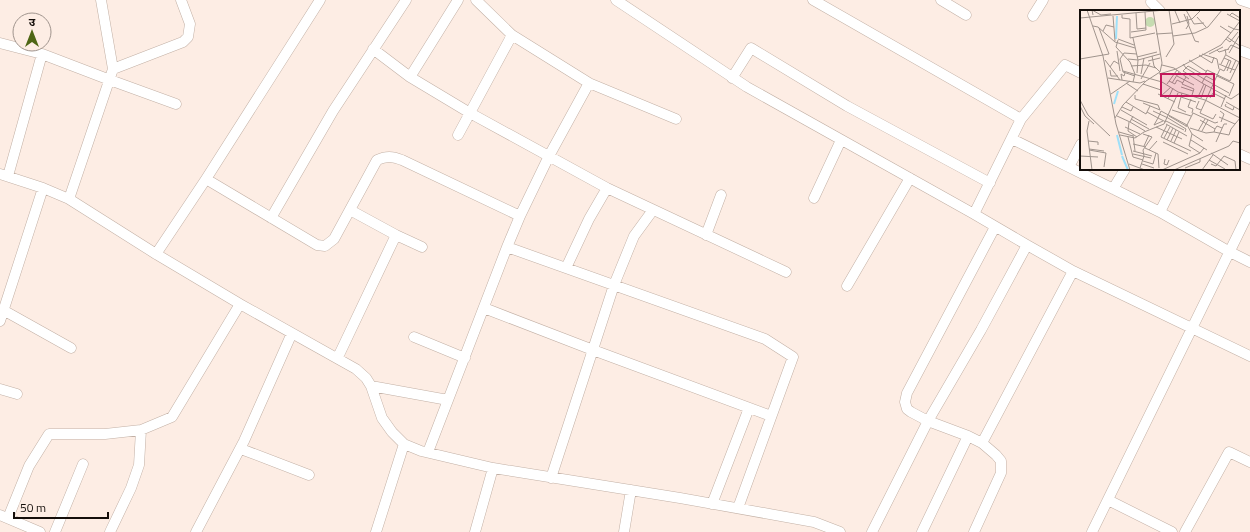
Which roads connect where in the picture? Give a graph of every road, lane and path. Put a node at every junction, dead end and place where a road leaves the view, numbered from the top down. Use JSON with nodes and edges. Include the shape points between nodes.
{"nodes":[{"id":1,"x":101,"y":0,"type":"edge"},
{"id":2,"x":181,"y":0,"type":"edge"},
{"id":3,"x":320,"y":0,"type":"edge"},
{"id":4,"x":406,"y":0,"type":"edge"},
{"id":5,"x":458,"y":0,"type":"edge"},
{"id":6,"x":476,"y":0,"type":"edge"},
{"id":7,"x":616,"y":0,"type":"edge"},
{"id":8,"x":813,"y":0,"type":"edge"},
{"id":9,"x":941,"y":0,"type":"edge"},
{"id":10,"x":1043,"y":0,"type":"edge"},
{"id":11,"x":1241,"y":0,"type":"edge"},
{"id":12,"x":1151,"y":2,"type":"dead end"},
{"id":13,"x":1250,"y":3,"type":"edge"},
{"id":14,"x":1159,"y":10,"type":"edge"},
{"id":15,"x":966,"y":15,"type":"dead end"},
{"id":16,"x":1033,"y":16,"type":"dead end"},
{"id":17,"x":512,"y":35,"type":"junction"},
{"id":18,"x":0,"y":44,"type":"edge"},
{"id":19,"x":373,"y":50,"type":"junction"},
{"id":20,"x":1240,"y":50,"type":"edge"},
{"id":21,"x":42,"y":54,"type":"junction"},
{"id":22,"x":1250,"y":54,"type":"edge"},
{"id":23,"x":113,"y":69,"type":"junction"},
{"id":24,"x":1080,"y":72,"type":"edge"},
{"id":25,"x":410,"y":77,"type":"junction"},
{"id":26,"x":732,"y":78,"type":"junction"},
{"id":27,"x":110,"y":80,"type":"junction"},
{"id":28,"x":589,"y":83,"type":"junction"},
{"id":29,"x":176,"y":104,"type":"dead end"},
{"id":30,"x":470,"y":113,"type":"junction"},
{"id":31,"x":676,"y":119,"type":"dead end"},
{"id":32,"x":1022,"y":120,"type":"junction"},
{"id":33,"x":458,"y":135,"type":"dead end"},
{"id":34,"x":1012,"y":139,"type":"junction"},
{"id":35,"x":841,"y":140,"type":"junction"},
{"id":36,"x":1080,"y":146,"type":"edge"},
{"id":37,"x":1240,"y":154,"type":"edge"},
{"id":38,"x":549,"y":156,"type":"junction"},
{"id":39,"x":1250,"y":159,"type":"edge"},
{"id":40,"x":1069,"y":167,"type":"junction"},
{"id":41,"x":1124,"y":170,"type":"edge"},
{"id":42,"x":1181,"y":170,"type":"edge"},
{"id":43,"x":4,"y":175,"type":"edge"},
{"id":44,"x":910,"y":178,"type":"junction"},
{"id":45,"x":206,"y":179,"type":"junction"},
{"id":46,"x":990,"y":183,"type":"junction"},
{"id":47,"x":43,"y":188,"type":"junction"},
{"id":48,"x":607,"y":188,"type":"junction"},
{"id":49,"x":1114,"y":189,"type":"junction"},
{"id":50,"x":721,"y":195,"type":"dead end"},
{"id":51,"x":814,"y":198,"type":"dead end"},
{"id":52,"x":69,"y":200,"type":"junction"},
{"id":53,"x":350,"y":210,"type":"junction"},
{"id":54,"x":653,"y":210,"type":"junction"},
{"id":55,"x":1250,"y":210,"type":"edge"},
{"id":56,"x":1160,"y":212,"type":"junction"},
{"id":57,"x":974,"y":214,"type":"junction"},
{"id":58,"x":520,"y":216,"type":"junction"},
{"id":59,"x":271,"y":218,"type":"junction"},
{"id":60,"x":995,"y":227,"type":"junction"},
{"id":61,"x":396,"y":235,"type":"junction"},
{"id":62,"x":706,"y":235,"type":"junction"},
{"id":63,"x":1026,"y":245,"type":"junction"},
{"id":64,"x":507,"y":247,"type":"junction"},
{"id":65,"x":422,"y":248,"type":"dead end"},
{"id":66,"x":1230,"y":252,"type":"junction"},
{"id":67,"x":156,"y":254,"type":"junction"},
{"id":68,"x":1250,"y":262,"type":"edge"},
{"id":69,"x":566,"y":268,"type":"junction"},
{"id":70,"x":1073,"y":270,"type":"junction"},
{"id":71,"x":786,"y":272,"type":"dead end"},
{"id":72,"x":614,"y":285,"type":"junction"},
{"id":73,"x":847,"y":286,"type":"dead end"},
{"id":74,"x":240,"y":304,"type":"junction"},
{"id":75,"x":484,"y":308,"type":"junction"},
{"id":76,"x":3,"y":310,"type":"junction"},
{"id":77,"x":0,"y":320,"type":"edge"},
{"id":78,"x":1192,"y":328,"type":"junction"},
{"id":79,"x":292,"y":333,"type":"junction"},
{"id":80,"x":414,"y":337,"type":"dead end"},
{"id":81,"x":71,"y":348,"type":"dead end"},
{"id":82,"x":593,"y":350,"type":"junction"},
{"id":83,"x":1250,"y":356,"type":"edge"},
{"id":84,"x":338,"y":357,"type":"junction"},
{"id":85,"x":464,"y":358,"type":"junction"},
{"id":86,"x":371,"y":386,"type":"junction"},
{"id":87,"x":0,"y":389,"type":"edge"},
{"id":88,"x":17,"y":394,"type":"dead end"},
{"id":89,"x":448,"y":400,"type":"junction"},
{"id":90,"x":749,"y":408,"type":"junction"},
{"id":91,"x":771,"y":416,"type":"junction"},
{"id":92,"x":928,"y":421,"type":"junction"},
{"id":93,"x":141,"y":430,"type":"junction"},
{"id":94,"x":968,"y":436,"type":"junction"},
{"id":95,"x":982,"y":443,"type":"junction"},
{"id":96,"x":404,"y":444,"type":"junction"},
{"id":97,"x":241,"y":449,"type":"junction"},
{"id":98,"x":428,"y":452,"type":"junction"},
{"id":99,"x":1250,"y":462,"type":"edge"},
{"id":100,"x":83,"y":464,"type":"dead end"},
{"id":101,"x":493,"y":468,"type":"junction"},
{"id":102,"x":309,"y":475,"type":"dead end"},
{"id":103,"x":551,"y":478,"type":"junction"},
{"id":104,"x":631,"y":490,"type":"junction"},
{"id":105,"x":1108,"y":500,"type":"junction"},
{"id":106,"x":712,"y":504,"type":"junction"},
{"id":107,"x":738,"y":508,"type":"junction"},
{"id":108,"x":4,"y":516,"type":"edge"},
{"id":109,"x":40,"y":532,"type":"edge"},
{"id":110,"x":55,"y":532,"type":"edge"},
{"id":111,"x":110,"y":532,"type":"edge"},
{"id":112,"x":196,"y":532,"type":"edge"},
{"id":113,"x":376,"y":532,"type":"edge"},
{"id":114,"x":475,"y":532,"type":"edge"},
{"id":115,"x":624,"y":532,"type":"edge"},
{"id":116,"x":840,"y":532,"type":"edge"},
{"id":117,"x":872,"y":532,"type":"edge"},
{"id":118,"x":922,"y":532,"type":"edge"},
{"id":119,"x":974,"y":532,"type":"edge"},
{"id":120,"x":1092,"y":532,"type":"edge"},
{"id":121,"x":1172,"y":532,"type":"edge"},
{"id":122,"x":1185,"y":532,"type":"edge"}],
"edges":[{"from":1,"to":23,"type":"street"},
{"from":2,"to":23,"type":"street","via":[[190,24],[188,37],[183,42]]},
{"from":3,"to":45,"type":"street"},
{"from":4,"to":19,"type":"street"},
{"from":5,"to":25,"type":"street"},
{"from":6,"to":17,"type":"street"},
{"from":7,"to":26,"type":"street"},
{"from":8,"to":32,"type":"street"},
{"from":9,"to":15,"type":"street"},
{"from":10,"to":16,"type":"street"},
{"from":11,"to":13,"type":"street"},
{"from":12,"to":14,"type":"street"},
{"from":17,"to":28,"type":"street"},
{"from":17,"to":30,"type":"street"},
{"from":18,"to":21,"type":"street"},
{"from":19,"to":25,"type":"street"},
{"from":19,"to":59,"type":"street","via":[[333,110]]},
{"from":20,"to":22,"type":"street"},
{"from":21,"to":27,"type":"street"},
{"from":21,"to":43,"type":"street"},
{"from":23,"to":27,"type":"street"},
{"from":24,"to":32,"type":"street","via":[[1065,65]]},
{"from":25,"to":30,"type":"street"},
{"from":26,"to":35,"type":"street"},
{"from":26,"to":46,"type":"street","via":[[751,48],[847,106]]},
{"from":27,"to":29,"type":"street"},
{"from":27,"to":52,"type":"street"},
{"from":28,"to":31,"type":"street"},
{"from":28,"to":38,"type":"street"},
{"from":30,"to":33,"type":"street"},
{"from":30,"to":38,"type":"street"},
{"from":32,"to":34,"type":"street"},
{"from":34,"to":40,"type":"street"},
{"from":34,"to":46,"type":"street"},
{"from":35,"to":44,"type":"street"},
{"from":35,"to":51,"type":"street"},
{"from":36,"to":40,"type":"street"},
{"from":37,"to":39,"type":"street"},
{"from":38,"to":48,"type":"street"},
{"from":38,"to":58,"type":"street"},
{"from":40,"to":49,"type":"street"},
{"from":41,"to":49,"type":"street"},
{"from":42,"to":56,"type":"street"},
{"from":43,"to":47,"type":"street"},
{"from":44,"to":57,"type":"street"},
{"from":44,"to":73,"type":"street"},
{"from":45,"to":59,"type":"street"},
{"from":45,"to":67,"type":"street"},
{"from":46,"to":57,"type":"street"},
{"from":47,"to":52,"type":"street"},
{"from":47,"to":76,"type":"street"},
{"from":48,"to":54,"type":"street"},
{"from":48,"to":69,"type":"street"},
{"from":49,"to":56,"type":"street"},
{"from":50,"to":62,"type":"street"},
{"from":52,"to":67,"type":"street"},
{"from":53,"to":58,"type":"street","via":[[377,160],[385,156],[394,156]]},
{"from":53,"to":59,"type":"street","via":[[334,239],[325,246],[317,245]]},
{"from":53,"to":61,"type":"street"},
{"from":54,"to":62,"type":"street"},
{"from":54,"to":72,"type":"street","via":[[634,236]]},
{"from":55,"to":66,"type":"street"},
{"from":56,"to":66,"type":"street"},
{"from":57,"to":60,"type":"street"},
{"from":58,"to":64,"type":"street"},
{"from":60,"to":63,"type":"street"},
{"from":60,"to":92,"type":"street","via":[[907,393],[907,409]]},
{"from":61,"to":65,"type":"street"},
{"from":61,"to":84,"type":"street"},
{"from":62,"to":71,"type":"street"},
{"from":63,"to":70,"type":"street"},
{"from":63,"to":92,"type":"street","via":[[981,330]]},
{"from":64,"to":69,"type":"street"},
{"from":64,"to":75,"type":"street"},
{"from":66,"to":68,"type":"street"},
{"from":66,"to":78,"type":"street"},
{"from":67,"to":74,"type":"street"},
{"from":69,"to":72,"type":"street"},
{"from":70,"to":78,"type":"street"},
{"from":70,"to":95,"type":"street"},
{"from":72,"to":82,"type":"street"},
{"from":72,"to":91,"type":"street","via":[[765,339],[793,357]]},
{"from":74,"to":79,"type":"street"},
{"from":74,"to":93,"type":"street","via":[[172,417]]},
{"from":75,"to":82,"type":"street"},
{"from":75,"to":85,"type":"street"},
{"from":76,"to":77,"type":"street"},
{"from":76,"to":81,"type":"street"},
{"from":78,"to":83,"type":"street"},
{"from":78,"to":105,"type":"street"},
{"from":79,"to":84,"type":"street"},
{"from":79,"to":97,"type":"street"},
{"from":80,"to":85,"type":"street"},
{"from":82,"to":90,"type":"street"},
{"from":82,"to":103,"type":"street"},
{"from":84,"to":86,"type":"street","via":[[356,369]]},
{"from":85,"to":89,"type":"street"},
{"from":86,"to":89,"type":"street"},
{"from":86,"to":96,"type":"street","via":[[382,418]]},
{"from":87,"to":88,"type":"street"},
{"from":89,"to":98,"type":"street"},
{"from":90,"to":91,"type":"street"},
{"from":90,"to":106,"type":"street"},
{"from":91,"to":107,"type":"street"},
{"from":92,"to":94,"type":"street"},
{"from":92,"to":117,"type":"street"},
{"from":93,"to":108,"type":"street","via":[[105,434],[49,434],[29,466]]},
{"from":93,"to":111,"type":"street","via":[[139,464],[131,488]]},
{"from":94,"to":95,"type":"street"},
{"from":94,"to":118,"type":"street"},
{"from":95,"to":119,"type":"street","via":[[1001,461],[1001,473]]},
{"from":96,"to":98,"type":"street"},
{"from":96,"to":113,"type":"street"},
{"from":97,"to":102,"type":"street"},
{"from":97,"to":112,"type":"street"},
{"from":98,"to":101,"type":"street"},
{"from":99,"to":122,"type":"street","via":[[1229,452]]},
{"from":100,"to":110,"type":"street"},
{"from":101,"to":103,"type":"street"},
{"from":101,"to":114,"type":"street"},
{"from":103,"to":104,"type":"street"},
{"from":104,"to":106,"type":"street"},
{"from":104,"to":115,"type":"street"},
{"from":105,"to":120,"type":"street"},
{"from":105,"to":121,"type":"street"},
{"from":106,"to":107,"type":"street"},
{"from":107,"to":116,"type":"street","via":[[814,522]]},
{"from":108,"to":109,"type":"street"}]}
